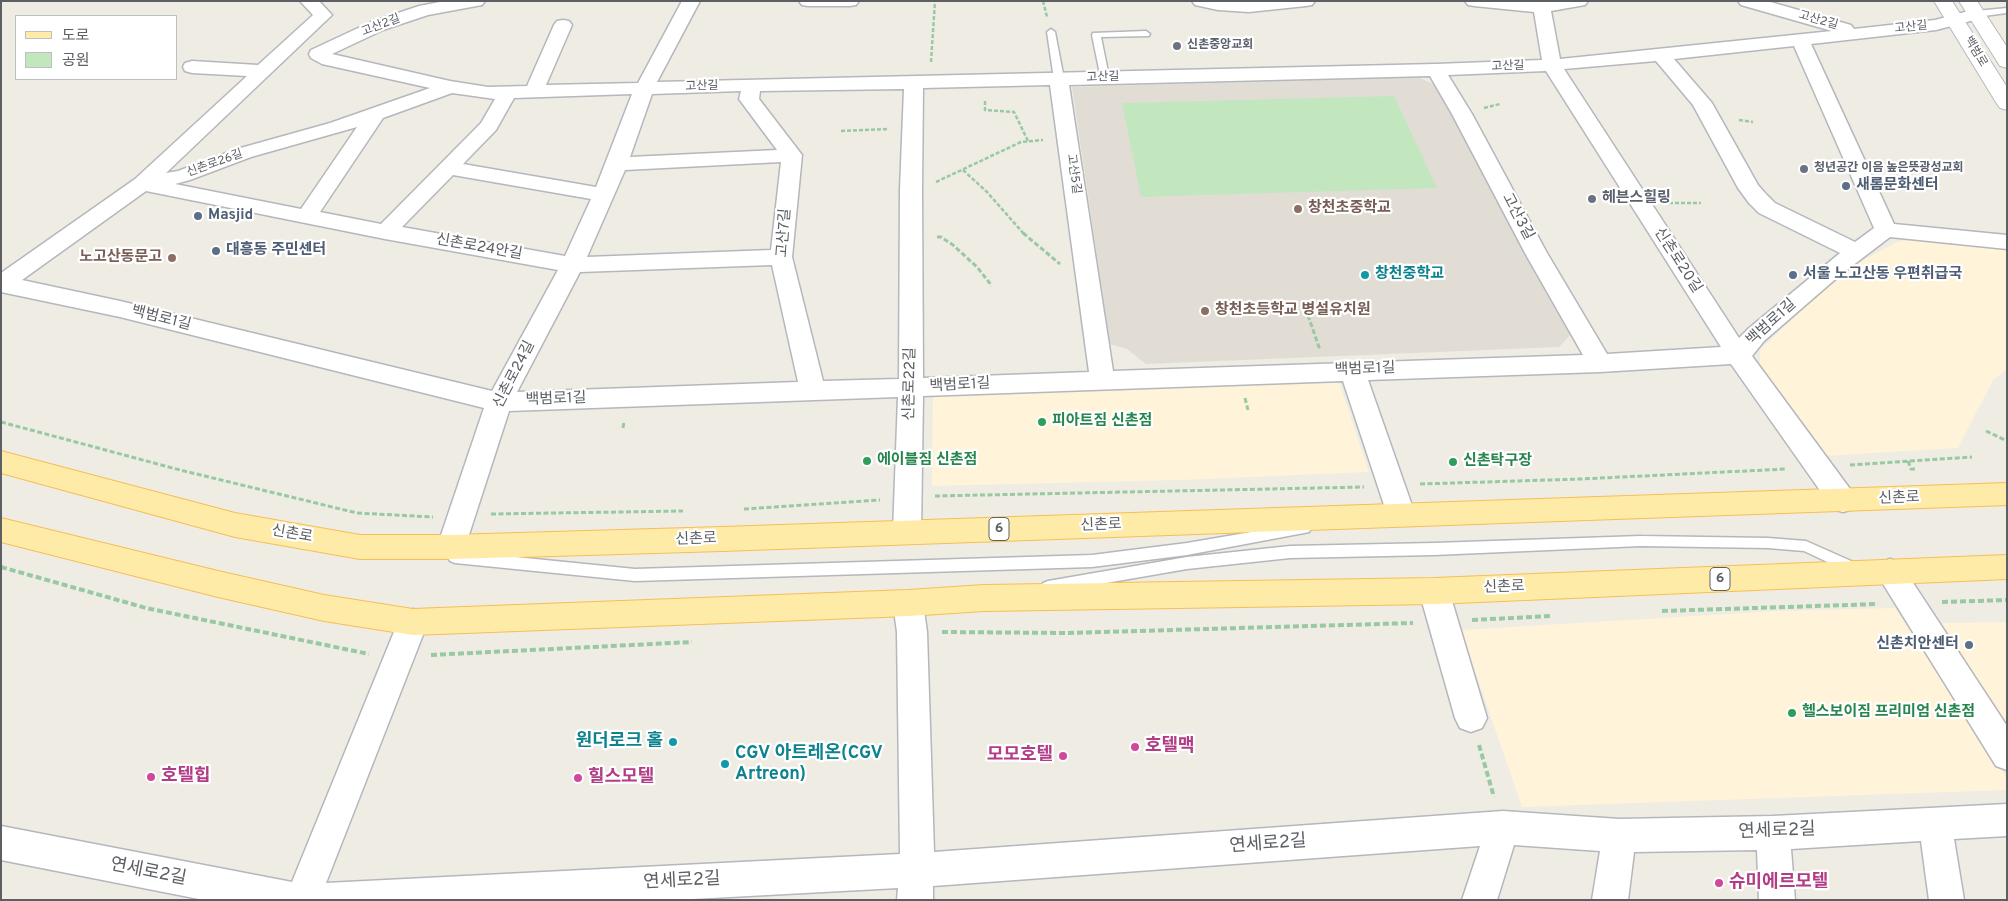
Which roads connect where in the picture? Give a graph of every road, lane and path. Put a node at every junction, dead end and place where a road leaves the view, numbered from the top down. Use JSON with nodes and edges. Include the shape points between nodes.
{"nodes":[{"id":1,"x":309,"y":1,"type":"edge"},
{"id":2,"x":476,"y":1,"type":"edge"},
{"id":3,"x":691,"y":1,"type":"edge"},
{"id":4,"x":808,"y":1,"type":"edge"},
{"id":5,"x":850,"y":1,"type":"edge"},
{"id":6,"x":935,"y":1,"type":"edge"},
{"id":7,"x":1201,"y":1,"type":"edge"},
{"id":8,"x":1306,"y":1,"type":"edge"},
{"id":9,"x":1474,"y":1,"type":"edge"},
{"id":10,"x":1579,"y":1,"type":"edge"},
{"id":11,"x":1747,"y":1,"type":"edge"},
{"id":12,"x":1942,"y":1,"type":"edge"},
{"id":13,"x":1543,"y":4,"type":"edge"},
{"id":14,"x":1972,"y":8,"type":"edge"},
{"id":15,"x":2007,"y":10,"type":"edge"},
{"id":16,"x":1954,"y":19,"type":"junction"},
{"id":17,"x":563,"y":25,"type":"dead end"},
{"id":18,"x":1051,"y":32,"type":"dead end"},
{"id":19,"x":1860,"y":33,"type":"junction"},
{"id":20,"x":1146,"y":34,"type":"dead end"},
{"id":21,"x":1800,"y":39,"type":"junction"},
{"id":22,"x":318,"y":54,"type":"joint"},
{"id":23,"x":1661,"y":55,"type":"junction"},
{"id":24,"x":2007,"y":62,"type":"edge"},
{"id":25,"x":1552,"y":65,"type":"junction"},
{"id":26,"x":192,"y":67,"type":"dead end"},
{"id":27,"x":1436,"y":70,"type":"junction"},
{"id":28,"x":264,"y":71,"type":"junction"},
{"id":29,"x":1104,"y":77,"type":"junction"},
{"id":30,"x":1059,"y":79,"type":"junction"},
{"id":31,"x":922,"y":83,"type":"junction"},
{"id":32,"x":751,"y":85,"type":"junction"},
{"id":33,"x":450,"y":87,"type":"junction"},
{"id":34,"x":644,"y":89,"type":"junction"},
{"id":35,"x":508,"y":92,"type":"junction"},
{"id":36,"x":534,"y":92,"type":"junction"},
{"id":37,"x":2007,"y":104,"type":"edge"},
{"id":38,"x":376,"y":114,"type":"junction"},
{"id":39,"x":1019,"y":120,"type":"dead end"},
{"id":40,"x":913,"y":128,"type":"junction"},
{"id":41,"x":842,"y":131,"type":"dead end"},
{"id":42,"x":1068,"y":140,"type":"junction"},
{"id":43,"x":1028,"y":142,"type":"junction"},
{"id":44,"x":792,"y":156,"type":"junction"},
{"id":45,"x":617,"y":164,"type":"junction"},
{"id":46,"x":450,"y":168,"type":"junction"},
{"id":47,"x":963,"y":170,"type":"junction"},
{"id":48,"x":142,"y":184,"type":"junction"},
{"id":49,"x":912,"y":189,"type":"junction"},
{"id":50,"x":604,"y":195,"type":"junction"},
{"id":51,"x":306,"y":217,"type":"junction"},
{"id":52,"x":1886,"y":230,"type":"junction"},
{"id":53,"x":386,"y":232,"type":"junction"},
{"id":54,"x":912,"y":237,"type":"junction"},
{"id":55,"x":2007,"y":242,"type":"edge"},
{"id":56,"x":1856,"y":252,"type":"junction"},
{"id":57,"x":782,"y":258,"type":"junction"},
{"id":58,"x":572,"y":265,"type":"junction"},
{"id":59,"x":1086,"y":270,"type":"junction"},
{"id":60,"x":2,"y":284,"type":"edge"},
{"id":61,"x":992,"y":286,"type":"dead end"},
{"id":62,"x":1304,"y":301,"type":"dead end"},
{"id":63,"x":1738,"y":355,"type":"junction"},
{"id":64,"x":1322,"y":356,"type":"dead end"},
{"id":65,"x":1600,"y":363,"type":"junction"},
{"id":66,"x":1352,"y":370,"type":"junction"},
{"id":67,"x":1102,"y":380,"type":"junction"},
{"id":68,"x":911,"y":388,"type":"junction"},
{"id":69,"x":813,"y":392,"type":"junction"},
{"id":70,"x":499,"y":402,"type":"junction"},
{"id":71,"x":1,"y":422,"type":"edge"},
{"id":72,"x":1986,"y":431,"type":"dead end"},
{"id":73,"x":2007,"y":441,"type":"edge"},
{"id":74,"x":1972,"y":457,"type":"dead end"},
{"id":75,"x":1908,"y":461,"type":"junction"},
{"id":76,"x":1,"y":462,"type":"edge"},
{"id":77,"x":1845,"y":466,"type":"dead end"},
{"id":78,"x":1787,"y":469,"type":"dead end"},
{"id":79,"x":1919,"y":469,"type":"dead end"},
{"id":80,"x":1418,"y":484,"type":"dead end"},
{"id":81,"x":1369,"y":487,"type":"dead end"},
{"id":82,"x":2007,"y":494,"type":"edge"},
{"id":83,"x":929,"y":496,"type":"dead end"},
{"id":84,"x":888,"y":499,"type":"dead end"},
{"id":85,"x":1843,"y":501,"type":"junction"},
{"id":86,"x":736,"y":510,"type":"dead end"},
{"id":87,"x":687,"y":511,"type":"dead end"},
{"id":88,"x":489,"y":514,"type":"dead end"},
{"id":89,"x":1401,"y":514,"type":"junction"},
{"id":90,"x":436,"y":517,"type":"dead end"},
{"id":91,"x":1360,"y":518,"type":"junction"},
{"id":92,"x":1,"y":530,"type":"edge"},
{"id":93,"x":907,"y":532,"type":"junction"},
{"id":94,"x":360,"y":547,"type":"junction"},
{"id":95,"x":451,"y":547,"type":"junction"},
{"id":96,"x":2007,"y":567,"type":"edge"},
{"id":97,"x":1,"y":568,"type":"edge"},
{"id":98,"x":1876,"y":572,"type":"junction"},
{"id":99,"x":1434,"y":590,"type":"junction"},
{"id":100,"x":984,"y":598,"type":"junction"},
{"id":101,"x":2007,"y":600,"type":"edge"},
{"id":102,"x":1939,"y":602,"type":"dead end"},
{"id":103,"x":908,"y":603,"type":"junction"},
{"id":104,"x":1881,"y":604,"type":"dead end"},
{"id":105,"x":1658,"y":612,"type":"dead end"},
{"id":106,"x":1555,"y":616,"type":"dead end"},
{"id":107,"x":1469,"y":620,"type":"dead end"},
{"id":108,"x":413,"y":622,"type":"junction"},
{"id":109,"x":1419,"y":623,"type":"dead end"},
{"id":110,"x":936,"y":632,"type":"dead end"},
{"id":111,"x":695,"y":641,"type":"dead end"},
{"id":112,"x":370,"y":654,"type":"dead end"},
{"id":113,"x":430,"y":655,"type":"dead end"},
{"id":114,"x":1471,"y":718,"type":"joint"},
{"id":115,"x":2007,"y":755,"type":"edge"},
{"id":116,"x":2007,"y":820,"type":"edge"},
{"id":117,"x":1935,"y":825,"type":"junction"},
{"id":118,"x":1503,"y":828,"type":"junction"},
{"id":119,"x":1773,"y":833,"type":"junction"},
{"id":120,"x":1619,"y":836,"type":"junction"},
{"id":121,"x":1,"y":843,"type":"edge"},
{"id":122,"x":916,"y":885,"type":"edge"},
{"id":123,"x":294,"y":900,"type":"edge"},
{"id":124,"x":302,"y":900,"type":"edge"},
{"id":125,"x":328,"y":900,"type":"edge"},
{"id":126,"x":1479,"y":900,"type":"edge"},
{"id":127,"x":1610,"y":900,"type":"edge"},
{"id":128,"x":1777,"y":900,"type":"edge"},
{"id":129,"x":1947,"y":900,"type":"edge"}],
"edges":[{"from":1,"to":28,"type":"street","via":[[323,15]]},
{"from":2,"to":22,"type":"street","name":"고산2길","via":[[424,10],[377,26]]},
{"from":3,"to":34,"type":"street","name":"신촌로24길"},
{"from":4,"to":5,"type":"street"},
{"from":6,"to":31,"type":"path"},
{"from":7,"to":8,"type":"street","via":[[1218,6],[1249,7]]},
{"from":9,"to":13,"type":"street"},
{"from":10,"to":13,"type":"street"},
{"from":11,"to":19,"type":"street","name":"고산2길"},
{"from":12,"to":16,"type":"main road","name":"백범로"},
{"from":13,"to":25,"type":"street","name":"신촌로20길"},
{"from":14,"to":15,"type":"lane"},
{"from":14,"to":16,"type":"street","name":"고산길"},
{"from":14,"to":24,"type":"main road","name":"백범로"},
{"from":16,"to":19,"type":"street","name":"고산길","via":[[1936,25]]},
{"from":16,"to":37,"type":"main road","name":"백범로"},
{"from":17,"to":36,"type":"street"},
{"from":18,"to":30,"type":"lane"},
{"from":19,"to":21,"type":"street","name":"고산길"},
{"from":20,"to":29,"type":"lane","via":[[1096,35]]},
{"from":21,"to":23,"type":"street","name":"고산길"},
{"from":21,"to":52,"type":"street"},
{"from":22,"to":33,"type":"street","name":"고산길","via":[[329,60]]},
{"from":23,"to":25,"type":"street","name":"고산길"},
{"from":23,"to":56,"type":"street","via":[[1702,102],[1757,198],[1767,208]]},
{"from":25,"to":27,"type":"street","name":"고산길"},
{"from":25,"to":63,"type":"street","name":"신촌로20길"},
{"from":26,"to":28,"type":"street"},
{"from":27,"to":29,"type":"street","name":"고산길"},
{"from":27,"to":65,"type":"street","name":"고산3길"},
{"from":28,"to":48,"type":"street"},
{"from":29,"to":30,"type":"street","name":"고산길"},
{"from":30,"to":31,"type":"street","name":"고산길"},
{"from":30,"to":42,"type":"street","name":"고산5길"},
{"from":31,"to":32,"type":"street","name":"고산길"},
{"from":31,"to":40,"type":"street","name":"신촌로22길"},
{"from":32,"to":34,"type":"street","name":"고산길"},
{"from":32,"to":44,"type":"street","via":[[749,99]]},
{"from":33,"to":35,"type":"street","name":"고산길","via":[[488,93]]},
{"from":33,"to":38,"type":"street","name":"신촌로26길"},
{"from":34,"to":36,"type":"street","name":"고산길"},
{"from":34,"to":45,"type":"street","name":"신촌로24길"},
{"from":35,"to":36,"type":"street","name":"고산길"},
{"from":35,"to":46,"type":"street","via":[[490,126]]},
{"from":38,"to":48,"type":"street","name":"신촌로26길","via":[[244,153],[183,176]]},
{"from":38,"to":51,"type":"street"},
{"from":39,"to":43,"type":"path"},
{"from":40,"to":41,"type":"path"},
{"from":40,"to":49,"type":"street","name":"신촌로22길"},
{"from":42,"to":43,"type":"path"},
{"from":42,"to":59,"type":"street","name":"고산5길"},
{"from":43,"to":47,"type":"path","via":[[1021,142]]},
{"from":44,"to":45,"type":"street"},
{"from":44,"to":57,"type":"street","name":"고산7길"},
{"from":45,"to":50,"type":"street","name":"신촌로24길"},
{"from":46,"to":50,"type":"street"},
{"from":46,"to":53,"type":"street"},
{"from":47,"to":49,"type":"path"},
{"from":47,"to":59,"type":"path","via":[[987,192],[1017,228],[1059,264],[1065,268]]},
{"from":48,"to":51,"type":"street","name":"신촌로24안길"},
{"from":48,"to":60,"type":"street","name":"신촌로26길"},
{"from":49,"to":54,"type":"street","name":"신촌로22길"},
{"from":50,"to":58,"type":"street","name":"신촌로24길"},
{"from":51,"to":53,"type":"street","name":"신촌로24안길"},
{"from":52,"to":55,"type":"street"},
{"from":52,"to":56,"type":"street","name":"백범로1길"},
{"from":53,"to":58,"type":"street","name":"신촌로24안길"},
{"from":54,"to":61,"type":"path","via":[[941,237],[953,244],[978,267]]},
{"from":54,"to":68,"type":"street","name":"신촌로22길"},
{"from":56,"to":63,"type":"street","name":"백범로1길","via":[[1756,335]]},
{"from":57,"to":58,"type":"street"},
{"from":57,"to":69,"type":"street","name":"고산7길"},
{"from":58,"to":70,"type":"street","name":"신촌로24길"},
{"from":59,"to":67,"type":"street","name":"고산5길"},
{"from":60,"to":70,"type":"street","name":"백범로1길","via":[[120,309]]},
{"from":62,"to":64,"type":"path"},
{"from":63,"to":65,"type":"street","name":"백범로1길"},
{"from":63,"to":85,"type":"street","name":"신촌로20길"},
{"from":65,"to":66,"type":"street","name":"백범로1길"},
{"from":66,"to":67,"type":"street","name":"백범로1길"},
{"from":66,"to":89,"type":"street"},
{"from":67,"to":68,"type":"street","name":"백범로1길"},
{"from":68,"to":69,"type":"street","name":"백범로1길"},
{"from":68,"to":93,"type":"street","name":"신촌로22길"},
{"from":69,"to":70,"type":"street","name":"백범로1길"},
{"from":70,"to":95,"type":"street","name":"신촌로24길"},
{"from":71,"to":90,"type":"path","via":[[357,513]]},
{"from":72,"to":73,"type":"path"},
{"from":74,"to":75,"type":"path"},
{"from":75,"to":77,"type":"path"},
{"from":75,"to":79,"type":"path","via":[[1911,469]]},
{"from":76,"to":94,"type":"main road","name":"신촌로","number":"6","via":[[235,525]]},
{"from":78,"to":80,"type":"path"},
{"from":81,"to":83,"type":"path"},
{"from":82,"to":85,"type":"main road","name":"신촌로","number":"6"},
{"from":84,"to":86,"type":"path"},
{"from":85,"to":89,"type":"main road","name":"신촌로","number":"6"},
{"from":87,"to":88,"type":"path"},
{"from":89,"to":91,"type":"main road","name":"신촌로","number":"6"},
{"from":91,"to":93,"type":"main road","name":"신촌로","number":"6"},
{"from":91,"to":94,"type":"lane","via":[[1187,549],[1092,561],[635,575]]},
{"from":92,"to":108,"type":"main road","name":"신촌로","number":"6","via":[[324,608]]},
{"from":93,"to":95,"type":"main road","name":"신촌로","number":"6"},
{"from":94,"to":95,"type":"main road","name":"신촌로","number":"6"},
{"from":96,"to":98,"type":"main road","name":"신촌로","number":"6"},
{"from":97,"to":112,"type":"path","via":[[146,608]]},
{"from":98,"to":99,"type":"main road","name":"신촌로","number":"6"},
{"from":98,"to":100,"type":"lane","via":[[1806,546],[1632,541],[1290,552],[1187,563]]},
{"from":98,"to":115,"type":"street"},
{"from":99,"to":100,"type":"main road","name":"신촌로","number":"6"},
{"from":99,"to":114,"type":"street"},
{"from":100,"to":103,"type":"main road","name":"신촌로","number":"6"},
{"from":101,"to":102,"type":"path"},
{"from":103,"to":108,"type":"main road","name":"신촌로","number":"6"},
{"from":103,"to":122,"type":"street","via":[[912,632]]},
{"from":104,"to":105,"type":"path"},
{"from":106,"to":107,"type":"path"},
{"from":108,"to":124,"type":"street"},
{"from":109,"to":110,"type":"path","via":[[1068,633]]},
{"from":111,"to":113,"type":"path"},
{"from":114,"to":118,"type":"path"},
{"from":116,"to":117,"type":"street","name":"연세로2길"},
{"from":117,"to":119,"type":"street","name":"연세로2길"},
{"from":117,"to":129,"type":"street"},
{"from":118,"to":120,"type":"street","name":"연세로2길"},
{"from":118,"to":122,"type":"street","name":"연세로2길"},
{"from":118,"to":126,"type":"street"},
{"from":119,"to":120,"type":"street","name":"연세로2길"},
{"from":119,"to":128,"type":"street"},
{"from":120,"to":127,"type":"street"},
{"from":121,"to":123,"type":"street","name":"연세로2길"},
{"from":122,"to":125,"type":"street","name":"연세로2길"}]}
